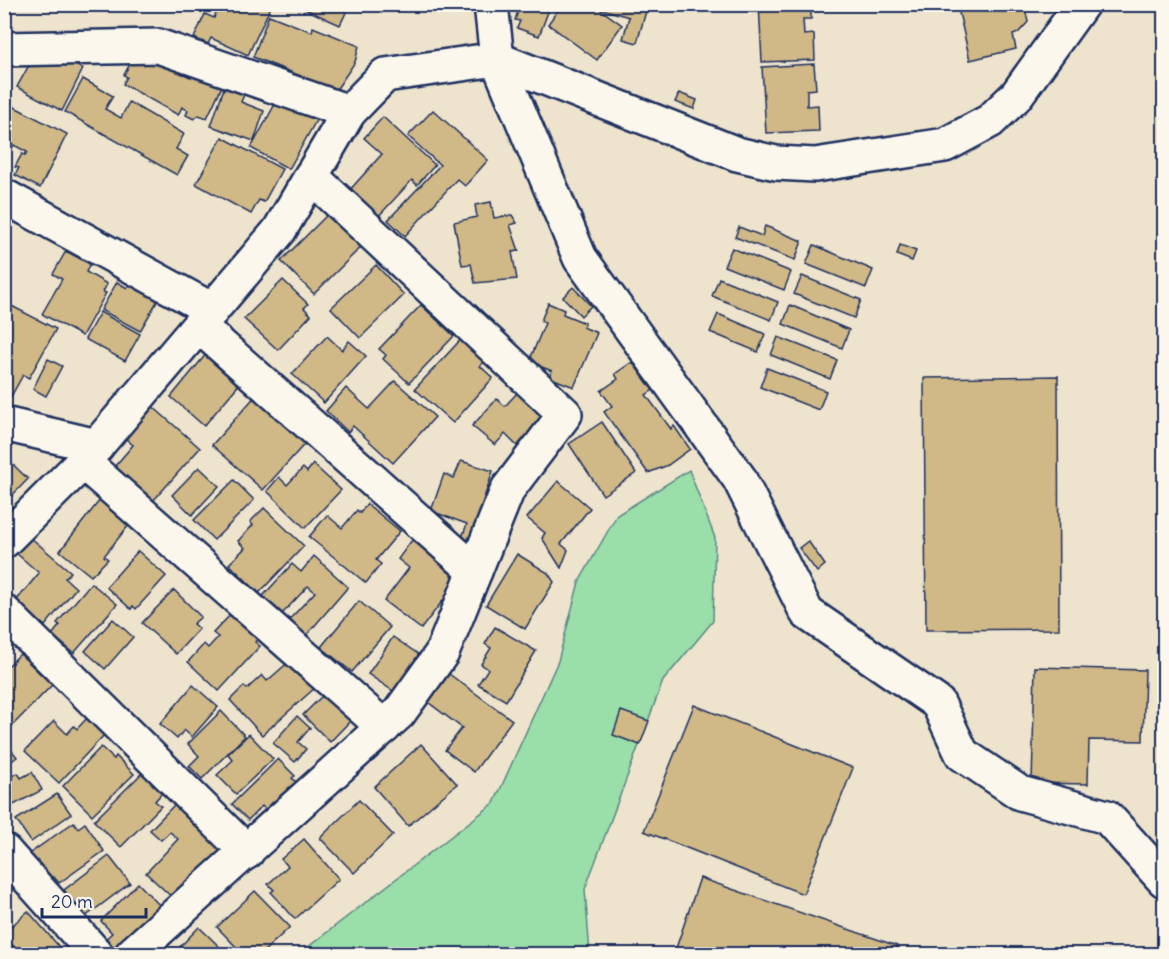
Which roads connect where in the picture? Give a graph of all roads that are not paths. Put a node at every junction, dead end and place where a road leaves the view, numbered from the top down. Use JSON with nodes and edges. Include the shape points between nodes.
{"nodes":[{"id":1,"x":491,"y":4,"type":"edge"},
{"id":2,"x":1082,"y":4,"type":"edge"},
{"id":3,"x":4,"y":49,"type":"edge"},
{"id":4,"x":497,"y":59,"type":"junction"},
{"id":5,"x":349,"y":112,"type":"junction"},
{"id":6,"x":311,"y":176,"type":"junction"},
{"id":7,"x":4,"y":196,"type":"edge"},
{"id":8,"x":205,"y":318,"type":"junction"},
{"id":9,"x":4,"y":424,"type":"edge"},
{"id":10,"x":90,"y":454,"type":"junction"},
{"id":11,"x":4,"y":541,"type":"edge"},
{"id":12,"x":475,"y":571,"type":"junction"},
{"id":13,"x":4,"y":612,"type":"edge"},
{"id":14,"x":384,"y":728,"type":"junction"},
{"id":15,"x":4,"y":850,"type":"edge"},
{"id":16,"x":247,"y":852,"type":"junction"},
{"id":17,"x":1164,"y":880,"type":"edge"},
{"id":18,"x":96,"y":954,"type":"edge"},
{"id":19,"x":132,"y":954,"type":"edge"}],
"edges":[{"from":1,"to":4,"type":"street"},
{"from":2,"to":4,"type":"street","via":[[1016,96],[990,121],[945,145],[815,165],[776,163],[737,154]]},
{"from":3,"to":5,"type":"street","via":[[158,46]]},
{"from":4,"to":5,"type":"street","via":[[385,75]]},
{"from":4,"to":17,"type":"street","via":[[580,258],[739,478],[807,613],[938,703],[962,754],[1020,793],[1107,817]]},
{"from":5,"to":6,"type":"street"},
{"from":6,"to":8,"type":"street","via":[[279,231]]},
{"from":6,"to":12,"type":"street","via":[[565,414],[508,489]]},
{"from":7,"to":8,"type":"street"},
{"from":8,"to":10,"type":"street"},
{"from":8,"to":12,"type":"street"},
{"from":9,"to":10,"type":"street"},
{"from":10,"to":11,"type":"street"},
{"from":10,"to":14,"type":"street"},
{"from":12,"to":14,"type":"street","via":[[442,653],[399,714]]},
{"from":13,"to":16,"type":"street"},
{"from":14,"to":16,"type":"street"},
{"from":15,"to":18,"type":"street"},
{"from":16,"to":19,"type":"street"}]}
